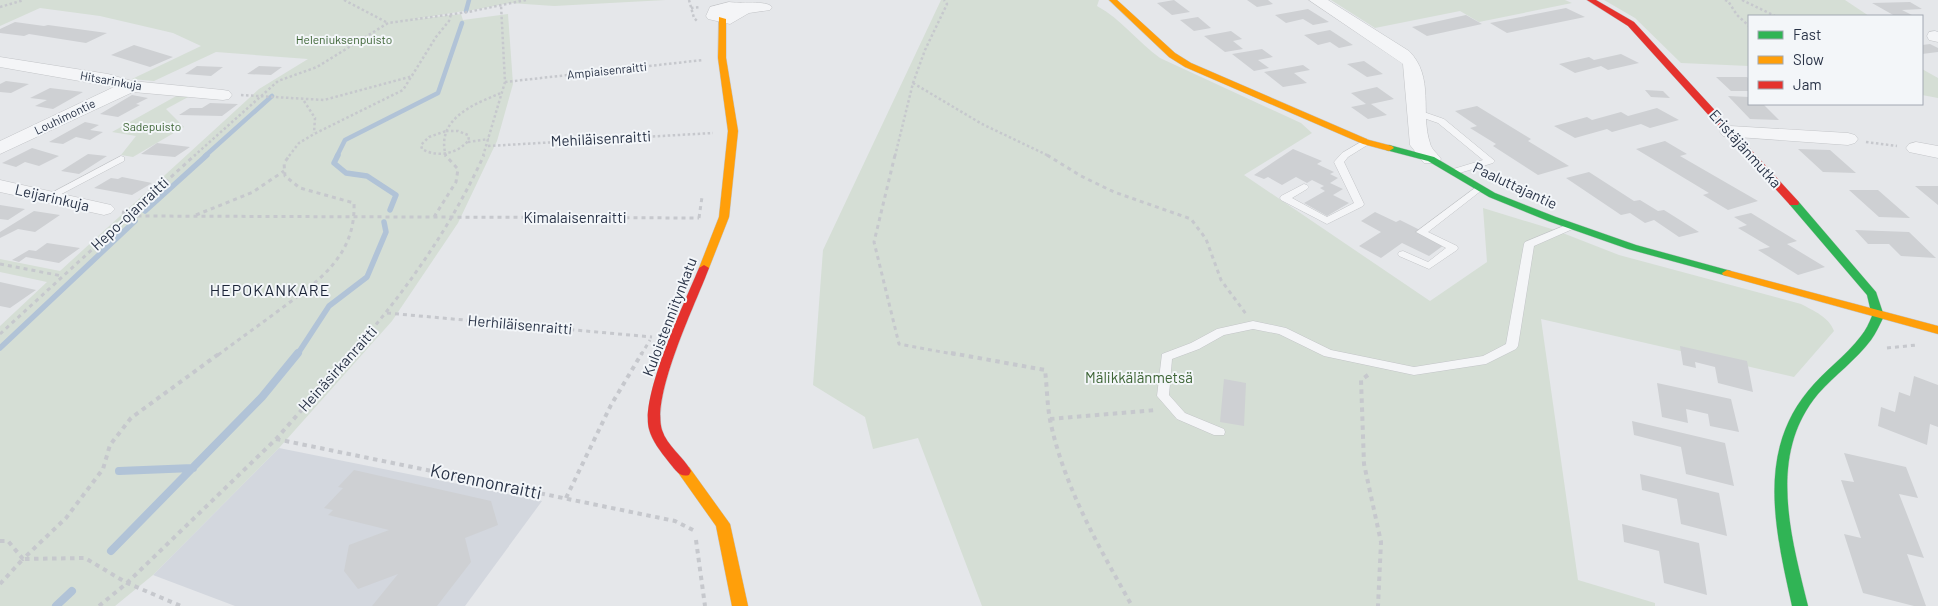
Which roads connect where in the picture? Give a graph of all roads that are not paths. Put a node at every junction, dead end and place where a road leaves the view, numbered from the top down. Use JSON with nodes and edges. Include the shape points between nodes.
{"nodes":[{"id":1,"x":1112,"y":0,"type":"edge"},
{"id":2,"x":1317,"y":0,"type":"edge"},
{"id":3,"x":1591,"y":0,"type":"edge"},
{"id":4,"x":764,"y":7,"type":"dead end"},
{"id":5,"x":722,"y":19,"type":"joint"},
{"id":6,"x":0,"y":62,"type":"edge"},
{"id":7,"x":130,"y":86,"type":"junction"},
{"id":8,"x":223,"y":95,"type":"dead end"},
{"id":9,"x":1418,"y":113,"type":"junction"},
{"id":10,"x":1730,"y":132,"type":"junction"},
{"id":11,"x":1848,"y":139,"type":"road end"},
{"id":12,"x":1366,"y":142,"type":"junction"},
{"id":13,"x":0,"y":148,"type":"edge"},
{"id":14,"x":1916,"y":148,"type":"road end"},
{"id":15,"x":1938,"y":152,"type":"edge"},
{"id":16,"x":121,"y":159,"type":"dead end"},
{"id":17,"x":1431,"y":160,"type":"junction"},
{"id":18,"x":1453,"y":172,"type":"junction"},
{"id":19,"x":0,"y":186,"type":"edge"},
{"id":20,"x":1304,"y":187,"type":"dead end"},
{"id":21,"x":1480,"y":188,"type":"junction"},
{"id":22,"x":49,"y":197,"type":"junction"},
{"id":23,"x":104,"y":209,"type":"dead end"},
{"id":24,"x":1571,"y":226,"type":"junction"},
{"id":25,"x":1403,"y":254,"type":"dead end"},
{"id":26,"x":1878,"y":315,"type":"junction"},
{"id":27,"x":1938,"y":330,"type":"edge"},
{"id":28,"x":1218,"y":432,"type":"dead end"},
{"id":29,"x":740,"y":606,"type":"edge"},
{"id":30,"x":1800,"y":606,"type":"edge"}],
"edges":[{"from":1,"to":12,"type":"street","name":"Paaluttajantie","via":[[1172,55],[1188,65]]},
{"from":2,"to":9,"type":"street","via":[[1390,45],[1410,63]]},
{"from":3,"to":10,"type":"street","name":"Eristäjänmutka","via":[[1631,24]]},
{"from":4,"to":5,"type":"street","via":[[724,8],[714,12],[714,16]]},
{"from":5,"to":29,"type":"street","name":"Kuloistenniitynkatu","via":[[722,58],[733,131],[724,217],[659,387],[654,423],[660,439],[723,524]]},
{"from":6,"to":7,"type":"street","name":"Hitsarinkuja","via":[[108,79]]},
{"from":7,"to":8,"type":"street","name":"Hitsarinkuja"},
{"from":7,"to":13,"type":"street","name":"Louhimontie"},
{"from":9,"to":17,"type":"street","via":[[1420,146]]},
{"from":9,"to":18,"type":"lane","via":[[1441,121],[1490,161]]},
{"from":10,"to":11,"type":"street"},
{"from":10,"to":26,"type":"street","name":"Eristäjänmutka","via":[[1872,294]]},
{"from":12,"to":17,"type":"street","name":"Paaluttajantie"},
{"from":12,"to":20,"type":"lane","via":[[1339,162],[1358,204],[1326,221],[1285,198]]},
{"from":14,"to":15,"type":"street"},
{"from":16,"to":22,"type":"lane"},
{"from":17,"to":18,"type":"street","name":"Paaluttajantie"},
{"from":18,"to":21,"type":"street","name":"Paaluttajantie"},
{"from":19,"to":22,"type":"street","name":"Leijarinkuja"},
{"from":21,"to":24,"type":"street","name":"Paaluttajantie"},
{"from":21,"to":25,"type":"lane","via":[[1421,232],[1453,248],[1429,266]]},
{"from":22,"to":23,"type":"street","name":"Leijarinkuja","via":[[59,202]]},
{"from":24,"to":26,"type":"street","name":"Paaluttajantie","via":[[1632,247]]},
{"from":24,"to":28,"type":"lane","via":[[1529,244],[1512,346],[1486,360],[1414,371],[1328,353],[1282,330],[1253,325],[1221,332],[1166,357],[1163,396],[1181,416]]},
{"from":26,"to":27,"type":"street","name":"Paaluttajantie"},
{"from":26,"to":30,"type":"street","via":[[1866,339],[1828,375],[1806,402],[1786,437],[1779,467],[1778,504]]}]}
